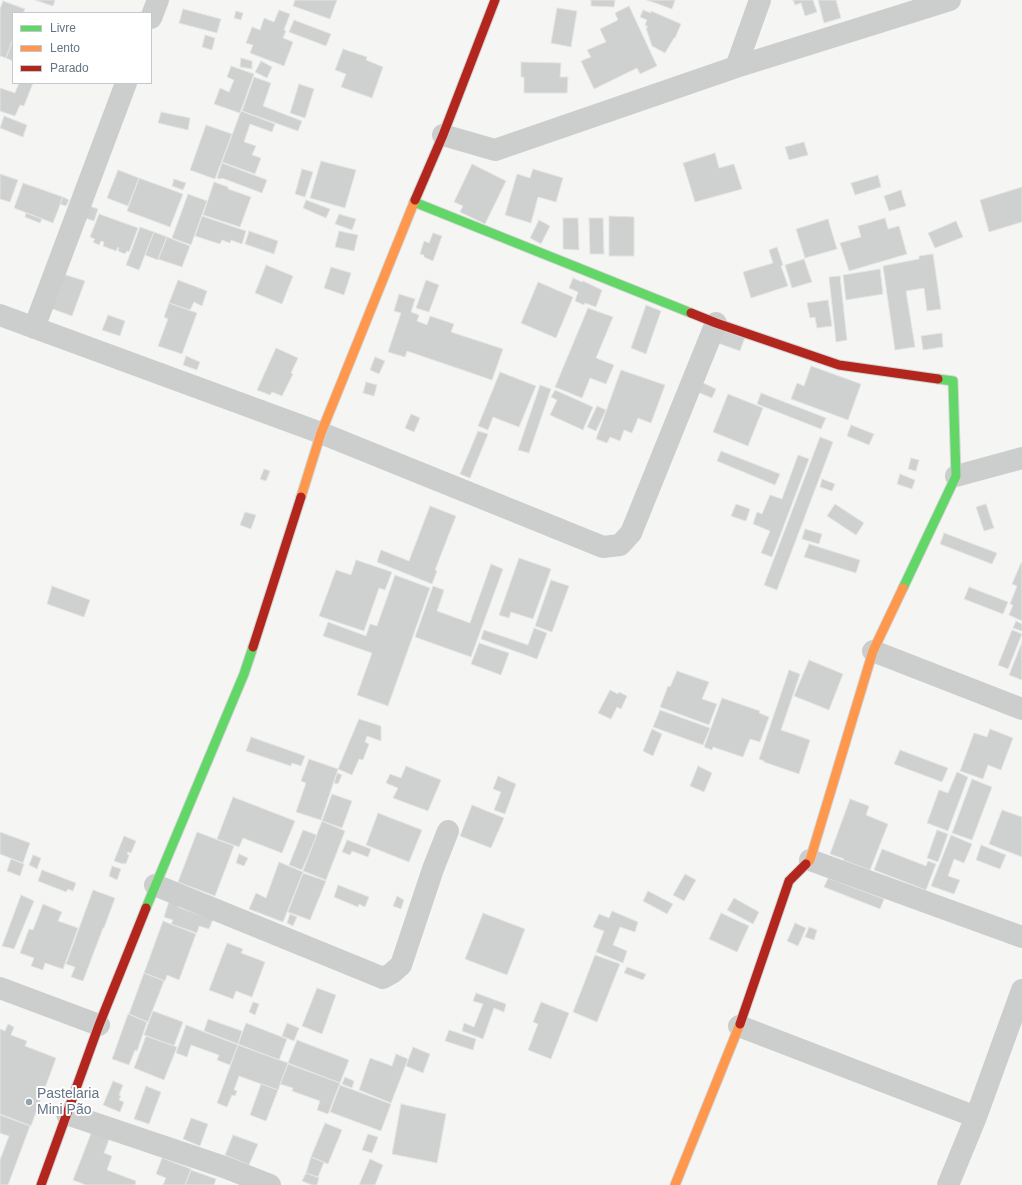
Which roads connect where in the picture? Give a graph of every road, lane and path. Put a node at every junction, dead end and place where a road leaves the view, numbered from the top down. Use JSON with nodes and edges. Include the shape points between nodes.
{"nodes":[{"id":1,"x":158,"y":0,"type":"edge"},
{"id":2,"x":495,"y":0,"type":"edge"},
{"id":3,"x":760,"y":0,"type":"edge"},
{"id":4,"x":950,"y":0,"type":"edge"},
{"id":5,"x":152,"y":15,"type":"edge"},
{"id":6,"x":736,"y":67,"type":"junction"},
{"id":7,"x":126,"y":84,"type":"edge"},
{"id":8,"x":443,"y":135,"type":"junction"},
{"id":9,"x":414,"y":202,"type":"junction"},
{"id":10,"x":0,"y":315,"type":"edge"},
{"id":11,"x":716,"y":322,"type":"junction"},
{"id":12,"x":34,"y":328,"type":"junction"},
{"id":13,"x":321,"y":434,"type":"junction"},
{"id":14,"x":1022,"y":458,"type":"edge"},
{"id":15,"x":956,"y":476,"type":"junction"},
{"id":16,"x":873,"y":652,"type":"junction"},
{"id":17,"x":1022,"y":709,"type":"edge"},
{"id":18,"x":448,"y":831,"type":"dead end"},
{"id":19,"x":810,"y":860,"type":"junction"},
{"id":20,"x":156,"y":885,"type":"junction"},
{"id":21,"x":1022,"y":937,"type":"edge"},
{"id":22,"x":0,"y":988,"type":"edge"},
{"id":23,"x":1022,"y":990,"type":"edge"},
{"id":24,"x":99,"y":1025,"type":"junction"},
{"id":25,"x":739,"y":1026,"type":"junction"},
{"id":26,"x":67,"y":1114,"type":"junction"},
{"id":27,"x":976,"y":1117,"type":"junction"},
{"id":28,"x":41,"y":1185,"type":"edge"},
{"id":29,"x":270,"y":1185,"type":"edge"},
{"id":30,"x":676,"y":1185,"type":"edge"},
{"id":31,"x":948,"y":1185,"type":"edge"}],
"edges":[{"from":1,"to":5,"type":"street"},
{"from":2,"to":8,"type":"street"},
{"from":3,"to":6,"type":"street"},
{"from":4,"to":6,"type":"street"},
{"from":6,"to":8,"type":"street","via":[[495,150]]},
{"from":7,"to":12,"type":"street"},
{"from":8,"to":9,"type":"street"},
{"from":9,"to":11,"type":"street"},
{"from":9,"to":13,"type":"street"},
{"from":10,"to":12,"type":"street"},
{"from":11,"to":13,"type":"street","via":[[631,532],[620,545],[603,548]]},
{"from":11,"to":15,"type":"street","via":[[839,365],[953,381]]},
{"from":12,"to":13,"type":"street"},
{"from":13,"to":20,"type":"street","via":[[244,674]]},
{"from":14,"to":15,"type":"street"},
{"from":15,"to":16,"type":"street"},
{"from":16,"to":17,"type":"street"},
{"from":16,"to":19,"type":"street"},
{"from":18,"to":20,"type":"street","via":[[401,966],[383,978]]},
{"from":19,"to":21,"type":"street"},
{"from":19,"to":25,"type":"street","via":[[789,881]]},
{"from":20,"to":24,"type":"street"},
{"from":22,"to":24,"type":"street"},
{"from":23,"to":27,"type":"street"},
{"from":24,"to":26,"type":"street"},
{"from":25,"to":27,"type":"street"},
{"from":25,"to":30,"type":"street"},
{"from":26,"to":28,"type":"street"},
{"from":26,"to":29,"type":"street"},
{"from":27,"to":31,"type":"street"}]}
